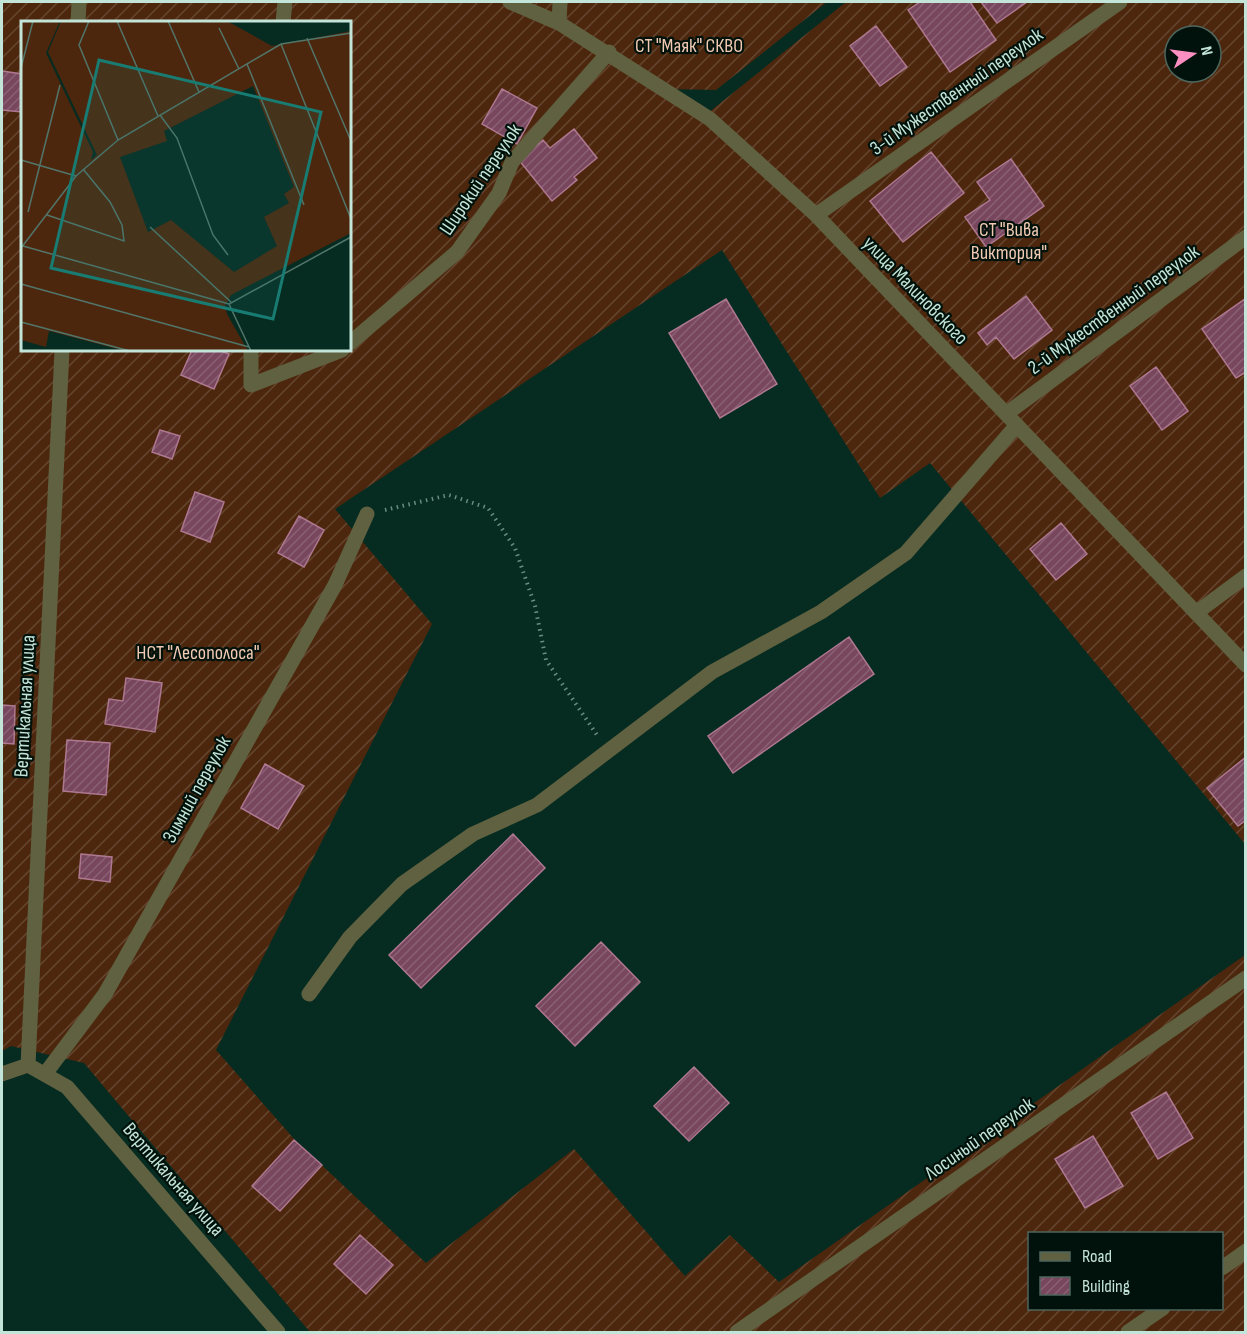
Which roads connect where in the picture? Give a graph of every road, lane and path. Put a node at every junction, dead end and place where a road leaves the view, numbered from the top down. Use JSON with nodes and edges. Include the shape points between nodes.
{"nodes":[{"id":1,"x":79,"y":2,"type":"edge"},
{"id":2,"x":285,"y":2,"type":"edge"},
{"id":3,"x":510,"y":2,"type":"edge"},
{"id":4,"x":560,"y":2,"type":"edge"},
{"id":5,"x":1120,"y":2,"type":"edge"},
{"id":6,"x":78,"y":21,"type":"edge"},
{"id":7,"x":283,"y":21,"type":"edge"},
{"id":8,"x":559,"y":23,"type":"junction"},
{"id":9,"x":609,"y":52,"type":"junction"},
{"id":10,"x":816,"y":215,"type":"junction"},
{"id":11,"x":1245,"y":237,"type":"edge"},
{"id":12,"x":351,"y":342,"type":"edge"},
{"id":13,"x":62,"y":351,"type":"edge"},
{"id":14,"x":251,"y":351,"type":"edge"},
{"id":15,"x":339,"y":351,"type":"edge"},
{"id":16,"x":1011,"y":420,"type":"junction"},
{"id":17,"x":367,"y":514,"type":"joint"},
{"id":18,"x":1245,"y":576,"type":"edge"},
{"id":19,"x":1196,"y":613,"type":"junction"},
{"id":20,"x":1245,"y":665,"type":"edge"},
{"id":21,"x":609,"y":753,"type":"junction"},
{"id":22,"x":1245,"y":978,"type":"edge"},
{"id":23,"x":309,"y":994,"type":"dead end"},
{"id":24,"x":28,"y":1065,"type":"junction"},
{"id":25,"x":2,"y":1074,"type":"edge"},
{"id":26,"x":45,"y":1074,"type":"junction"},
{"id":27,"x":1245,"y":1251,"type":"edge"},
{"id":28,"x":1223,"y":1267,"type":"edge"},
{"id":29,"x":1160,"y":1310,"type":"edge"},
{"id":30,"x":278,"y":1332,"type":"edge"},
{"id":31,"x":737,"y":1332,"type":"edge"},
{"id":32,"x":1128,"y":1332,"type":"edge"}],
"edges":[{"from":1,"to":6,"type":"street"},
{"from":2,"to":7,"type":"street"},
{"from":3,"to":8,"type":"street","name":"улица Малиновского"},
{"from":4,"to":8,"type":"street"},
{"from":5,"to":10,"type":"street","name":"3-й Мужественный переулок"},
{"from":8,"to":9,"type":"street","name":"улица Малиновского"},
{"from":9,"to":10,"type":"street","name":"улица Малиновского","via":[[710,119]]},
{"from":9,"to":12,"type":"street","name":"Широкий переулок","via":[[512,162],[499,194],[457,252]]},
{"from":10,"to":16,"type":"street","name":"улица Малиновского"},
{"from":11,"to":16,"type":"street","name":"2-й Мужественный переулок"},
{"from":13,"to":24,"type":"street","name":"Вертикальная улица"},
{"from":14,"to":15,"type":"street","via":[[251,385]]},
{"from":16,"to":19,"type":"street","name":"улица Малиновского"},
{"from":16,"to":21,"type":"street","name":"2-й Мужественный переулок","via":[[906,553],[821,612],[712,672]]},
{"from":17,"to":21,"type":"path","via":[[449,495],[488,508],[515,548],[535,606],[546,660]]},
{"from":17,"to":26,"type":"street","name":"Зимний переулок","via":[[335,585],[105,994]]},
{"from":18,"to":19,"type":"street"},
{"from":19,"to":20,"type":"street","name":"улица Малиновского"},
{"from":21,"to":23,"type":"street","name":"2-й Мужественный переулок","via":[[537,805],[473,834],[402,884],[350,937]]},
{"from":22,"to":31,"type":"street","name":"Лосиный переулок"},
{"from":24,"to":25,"type":"street"},
{"from":24,"to":26,"type":"street","name":"Вертикальная улица"},
{"from":26,"to":30,"type":"street","name":"Вертикальная улица","via":[[67,1087]]},
{"from":27,"to":28,"type":"street"},
{"from":29,"to":32,"type":"street"}]}
